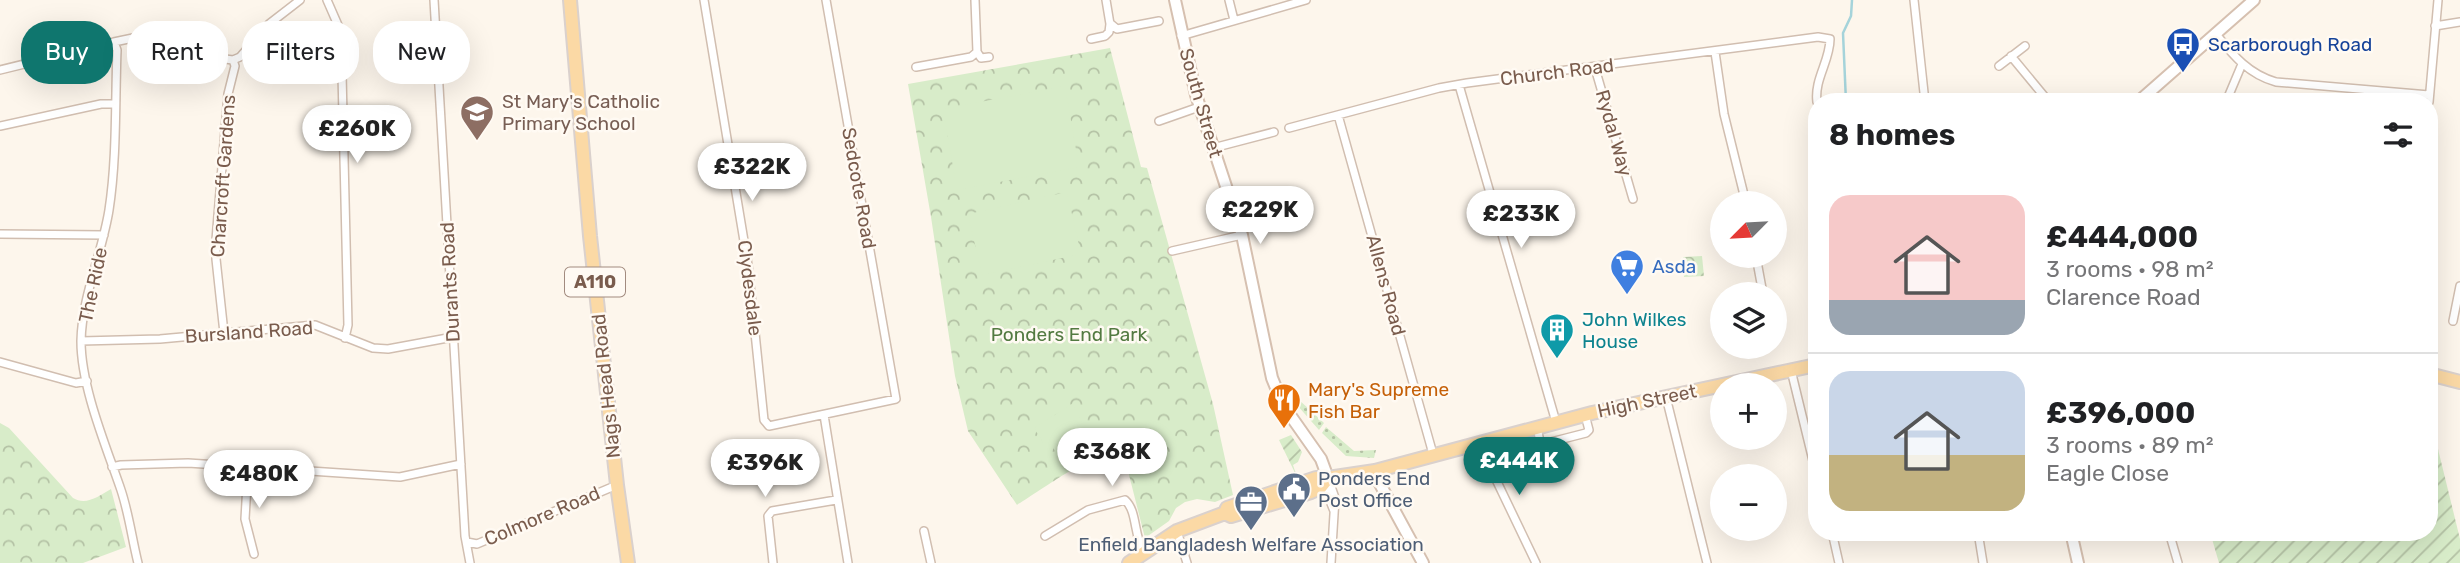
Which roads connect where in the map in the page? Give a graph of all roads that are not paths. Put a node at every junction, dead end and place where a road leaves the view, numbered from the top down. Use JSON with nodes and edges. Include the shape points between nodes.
{"nodes":[{"id":1,"x":300,"y":0,"type":"edge"},
{"id":2,"x":327,"y":0,"type":"edge"},
{"id":3,"x":434,"y":0,"type":"edge"},
{"id":4,"x":570,"y":0,"type":"edge"},
{"id":5,"x":704,"y":0,"type":"edge"},
{"id":6,"x":826,"y":0,"type":"edge"},
{"id":7,"x":975,"y":0,"type":"edge"},
{"id":8,"x":1106,"y":0,"type":"edge"},
{"id":9,"x":1175,"y":0,"type":"edge"},
{"id":10,"x":1229,"y":0,"type":"edge"},
{"id":11,"x":1306,"y":0,"type":"edge"},
{"id":12,"x":1914,"y":0,"type":"edge"},
{"id":13,"x":2254,"y":0,"type":"edge"},
{"id":14,"x":2438,"y":0,"type":"edge"},
{"id":15,"x":291,"y":3,"type":"edge"},
{"id":16,"x":1234,"y":20,"type":"junction"},
{"id":17,"x":1160,"y":21,"type":"dead end"},
{"id":18,"x":2460,"y":22,"type":"edge"},
{"id":19,"x":1110,"y":24,"type":"junction"},
{"id":20,"x":2435,"y":26,"type":"junction"},
{"id":21,"x":2216,"y":34,"type":"junction"},
{"id":22,"x":1181,"y":36,"type":"junction"},
{"id":23,"x":1091,"y":39,"type":"dead end"},
{"id":24,"x":114,"y":42,"type":"junction"},
{"id":25,"x":2025,"y":46,"type":"dead end"},
{"id":26,"x":1715,"y":51,"type":"junction"},
{"id":27,"x":978,"y":52,"type":"junction"},
{"id":28,"x":2011,"y":56,"type":"junction"},
{"id":29,"x":989,"y":57,"type":"dead end"},
{"id":30,"x":233,"y":60,"type":"junction"},
{"id":31,"x":2242,"y":64,"type":"junction"},
{"id":32,"x":1999,"y":66,"type":"dead end"},
{"id":33,"x":916,"y":67,"type":"dead end"},
{"id":34,"x":1595,"y":68,"type":"junction"},
{"id":35,"x":0,"y":70,"type":"edge"},
{"id":36,"x":1459,"y":85,"type":"junction"},
{"id":37,"x":1816,"y":93,"type":"edge"},
{"id":38,"x":1924,"y":93,"type":"edge"},
{"id":39,"x":2042,"y":93,"type":"edge"},
{"id":40,"x":2148,"y":93,"type":"edge"},
{"id":41,"x":2230,"y":93,"type":"edge"},
{"id":42,"x":2375,"y":93,"type":"edge"},
{"id":43,"x":2429,"y":93,"type":"edge"},
{"id":44,"x":115,"y":104,"type":"junction"},
{"id":45,"x":1199,"y":107,"type":"junction"},
{"id":46,"x":1338,"y":115,"type":"junction"},
{"id":47,"x":1158,"y":121,"type":"dead end"},
{"id":48,"x":0,"y":126,"type":"edge"},
{"id":49,"x":1289,"y":128,"type":"dead end"},
{"id":50,"x":1274,"y":132,"type":"dead end"},
{"id":51,"x":1213,"y":148,"type":"junction"},
{"id":52,"x":1743,"y":191,"type":"edge"},
{"id":53,"x":1633,"y":199,"type":"dead end"},
{"id":54,"x":0,"y":234,"type":"edge"},
{"id":55,"x":104,"y":235,"type":"junction"},
{"id":56,"x":1242,"y":235,"type":"junction"},
{"id":57,"x":1171,"y":251,"type":"dead end"},
{"id":58,"x":2460,"y":286,"type":"edge"},
{"id":59,"x":2453,"y":321,"type":"dead end"},
{"id":60,"x":224,"y":333,"type":"junction"},
{"id":61,"x":453,"y":337,"type":"junction"},
{"id":62,"x":345,"y":338,"type":"junction"},
{"id":63,"x":81,"y":341,"type":"junction"},
{"id":64,"x":0,"y":362,"type":"edge"},
{"id":65,"x":1808,"y":367,"type":"edge"},
{"id":66,"x":1791,"y":370,"type":"junction"},
{"id":67,"x":2438,"y":376,"type":"edge"},
{"id":68,"x":87,"y":381,"type":"junction"},
{"id":69,"x":2460,"y":382,"type":"edge"},
{"id":70,"x":1667,"y":397,"type":"junction"},
{"id":71,"x":824,"y":415,"type":"junction"},
{"id":72,"x":1585,"y":415,"type":"junction"},
{"id":73,"x":1556,"y":422,"type":"junction"},
{"id":74,"x":1537,"y":427,"type":"junction"},
{"id":75,"x":1808,"y":440,"type":"edge"},
{"id":76,"x":1478,"y":442,"type":"junction"},
{"id":77,"x":1433,"y":454,"type":"junction"},
{"id":78,"x":461,"y":464,"type":"junction"},
{"id":79,"x":112,"y":467,"type":"junction"},
{"id":80,"x":248,"y":467,"type":"junction"},
{"id":81,"x":1375,"y":471,"type":"junction"},
{"id":82,"x":1328,"y":478,"type":"junction"},
{"id":83,"x":617,"y":485,"type":"junction"},
{"id":84,"x":836,"y":500,"type":"junction"},
{"id":85,"x":924,"y":531,"type":"dead end"},
{"id":86,"x":1177,"y":531,"type":"junction"},
{"id":87,"x":1045,"y":536,"type":"dead end"},
{"id":88,"x":1834,"y":541,"type":"edge"},
{"id":89,"x":1979,"y":541,"type":"edge"},
{"id":90,"x":2073,"y":541,"type":"edge"},
{"id":91,"x":2172,"y":541,"type":"edge"},
{"id":92,"x":467,"y":542,"type":"junction"},
{"id":93,"x":1144,"y":552,"type":"junction"},
{"id":94,"x":254,"y":554,"type":"dead end"},
{"id":95,"x":138,"y":563,"type":"edge"},
{"id":96,"x":470,"y":563,"type":"edge"},
{"id":97,"x":628,"y":563,"type":"edge"},
{"id":98,"x":773,"y":563,"type":"edge"},
{"id":99,"x":848,"y":563,"type":"edge"},
{"id":100,"x":931,"y":563,"type":"edge"},
{"id":101,"x":1129,"y":563,"type":"edge"},
{"id":102,"x":1187,"y":563,"type":"edge"},
{"id":103,"x":1331,"y":563,"type":"edge"},
{"id":104,"x":1423,"y":563,"type":"edge"},
{"id":105,"x":1536,"y":563,"type":"edge"},
{"id":106,"x":1707,"y":563,"type":"edge"},
{"id":107,"x":1839,"y":563,"type":"edge"},
{"id":108,"x":1983,"y":563,"type":"edge"},
{"id":109,"x":2078,"y":563,"type":"edge"},
{"id":110,"x":2178,"y":563,"type":"edge"}],
"edges":[{"from":1,"to":15,"type":"street"},
{"from":2,"to":62,"type":"street","via":[[341,32]]},
{"from":3,"to":61,"type":"street","name":"Durants Road"},
{"from":4,"to":83,"type":"main road","name":"Nags Head Road","number":"A110"},
{"from":5,"to":71,"type":"street","name":"Clydesdale","via":[[748,265],[764,420],[769,426]]},
{"from":6,"to":71,"type":"street","name":"Sedcote Road","via":[[896,399]]},
{"from":7,"to":27,"type":"street"},
{"from":8,"to":19,"type":"street"},
{"from":9,"to":22,"type":"street","name":"South Street"},
{"from":10,"to":16,"type":"street"},
{"from":11,"to":16,"type":"street"},
{"from":12,"to":38,"type":"street"},
{"from":13,"to":21,"type":"street"},
{"from":14,"to":20,"type":"street"},
{"from":15,"to":30,"type":"street"},
{"from":16,"to":22,"type":"street"},
{"from":17,"to":19,"type":"street","via":[[1117,29]]},
{"from":18,"to":20,"type":"street"},
{"from":19,"to":23,"type":"street","via":[[1107,34]]},
{"from":20,"to":43,"type":"street"},
{"from":21,"to":31,"type":"street"},
{"from":21,"to":40,"type":"street"},
{"from":22,"to":45,"type":"street","name":"South Street"},
{"from":24,"to":30,"type":"street","via":[[172,33]]},
{"from":24,"to":35,"type":"street"},
{"from":24,"to":44,"type":"street","name":"The Ride"},
{"from":25,"to":28,"type":"street"},
{"from":26,"to":34,"type":"street","name":"Church Road"},
{"from":26,"to":37,"type":"street","name":"Church Road","via":[[1830,39]]},
{"from":26,"to":52,"type":"street","via":[[1724,114]]},
{"from":27,"to":29,"type":"street","via":[[980,58]]},
{"from":27,"to":33,"type":"street"},
{"from":28,"to":32,"type":"street"},
{"from":28,"to":39,"type":"street"},
{"from":30,"to":60,"type":"street","name":"Charcroft Gardens","via":[[216,240]]},
{"from":31,"to":41,"type":"street"},
{"from":31,"to":42,"type":"street","via":[[2264,79],[2288,85]]},
{"from":34,"to":36,"type":"street","name":"Church Road"},
{"from":34,"to":53,"type":"street","name":"Rydal Way"},
{"from":36,"to":46,"type":"street","name":"Church Road"},
{"from":36,"to":73,"type":"street"},
{"from":44,"to":48,"type":"street"},
{"from":44,"to":55,"type":"street","name":"The Ride","via":[[112,183]]},
{"from":45,"to":47,"type":"street"},
{"from":45,"to":51,"type":"street","name":"South Street"},
{"from":46,"to":49,"type":"street","name":"Church Road"},
{"from":46,"to":77,"type":"street","name":"Allens Road"},
{"from":50,"to":51,"type":"street"},
{"from":51,"to":56,"type":"street","name":"South Street"},
{"from":54,"to":55,"type":"street"},
{"from":55,"to":63,"type":"street","name":"The Ride"},
{"from":56,"to":57,"type":"street"},
{"from":56,"to":82,"type":"street","name":"South Street","via":[[1277,393],[1321,459]]},
{"from":58,"to":59,"type":"street"},
{"from":60,"to":62,"type":"street","name":"Bursland Road","via":[[315,325]]},
{"from":60,"to":63,"type":"street","name":"Bursland Road"},
{"from":61,"to":62,"type":"street","name":"Bursland Road","via":[[388,349]]},
{"from":61,"to":78,"type":"street","name":"Durants Road"},
{"from":63,"to":68,"type":"street","name":"The Ride"},
{"from":64,"to":68,"type":"street","via":[[76,383]]},
{"from":65,"to":66,"type":"main road","name":"High Street"},
{"from":66,"to":70,"type":"main road","name":"High Street"},
{"from":66,"to":75,"type":"street"},
{"from":67,"to":69,"type":"main road"},
{"from":68,"to":79,"type":"street","name":"The Ride"},
{"from":70,"to":72,"type":"main road","name":"High Street"},
{"from":70,"to":106,"type":"street"},
{"from":71,"to":84,"type":"street"},
{"from":72,"to":73,"type":"main road","name":"High Street"},
{"from":72,"to":74,"type":"street","via":[[1589,430],[1575,436],[1543,444]]},
{"from":73,"to":74,"type":"main road","name":"High Street"},
{"from":74,"to":76,"type":"main road","name":"High Street"},
{"from":76,"to":77,"type":"main road","name":"High Street"},
{"from":76,"to":105,"type":"street"},
{"from":77,"to":81,"type":"main road","name":"High Street"},
{"from":78,"to":80,"type":"street","via":[[400,477]]},
{"from":78,"to":92,"type":"street","name":"Durants Road"},
{"from":79,"to":80,"type":"street","via":[[188,463]]},
{"from":79,"to":95,"type":"street","name":"The Ride"},
{"from":80,"to":94,"type":"street","via":[[245,519]]},
{"from":81,"to":82,"type":"main road","name":"High Street"},
{"from":81,"to":104,"type":"street"},
{"from":82,"to":86,"type":"main road","name":"High Street","via":[[1231,506],[1225,513]]},
{"from":82,"to":103,"type":"street","via":[[1334,494]]},
{"from":83,"to":92,"type":"street","name":"Colmore Road","via":[[477,544]]},
{"from":83,"to":97,"type":"main road","name":"Nags Head Road","number":"A110"},
{"from":84,"to":98,"type":"street","via":[[772,511],[768,516]]},
{"from":84,"to":99,"type":"street"},
{"from":85,"to":100,"type":"street"},
{"from":86,"to":93,"type":"main road","name":"High Street"},
{"from":86,"to":102,"type":"street"},
{"from":87,"to":93,"type":"street","via":[[1088,510],[1125,500]]},
{"from":88,"to":107,"type":"street"},
{"from":89,"to":108,"type":"street"},
{"from":90,"to":109,"type":"street"},
{"from":91,"to":110,"type":"street"},
{"from":92,"to":96,"type":"street","name":"Durants Road"},
{"from":93,"to":101,"type":"main road","name":"High Street"}]}
